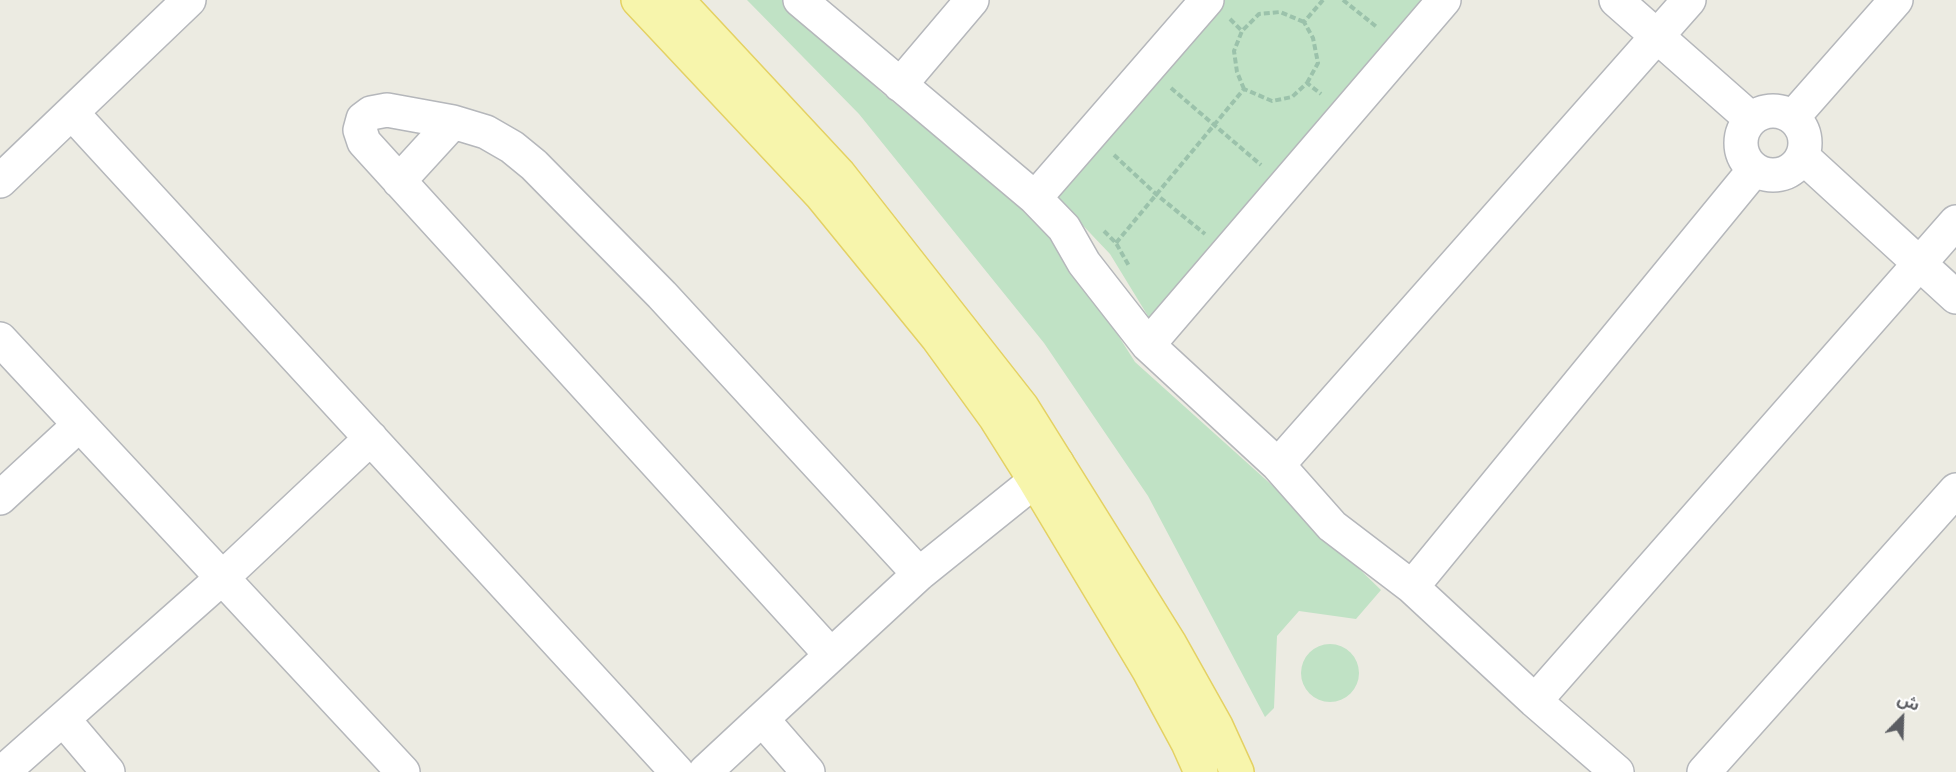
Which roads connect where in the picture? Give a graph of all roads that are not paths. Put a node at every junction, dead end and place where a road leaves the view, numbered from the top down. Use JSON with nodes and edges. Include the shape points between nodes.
{"nodes":[{"id":1,"x":189,"y":0,"type":"edge"},
{"id":2,"x":638,"y":0,"type":"edge"},
{"id":3,"x":677,"y":0,"type":"edge"},
{"id":4,"x":800,"y":0,"type":"edge"},
{"id":5,"x":972,"y":0,"type":"edge"},
{"id":6,"x":1208,"y":0,"type":"edge"},
{"id":7,"x":1443,"y":0,"type":"edge"},
{"id":8,"x":1616,"y":0,"type":"edge"},
{"id":9,"x":1689,"y":0,"type":"edge"},
{"id":10,"x":1896,"y":0,"type":"edge"},
{"id":11,"x":1657,"y":36,"type":"junction"},
{"id":12,"x":900,"y":85,"type":"junction"},
{"id":13,"x":72,"y":113,"type":"junction"},
{"id":14,"x":1793,"y":117,"type":"junction"},
{"id":15,"x":1750,"y":119,"type":"junction"},
{"id":16,"x":453,"y":122,"type":"junction"},
{"id":17,"x":1803,"y":157,"type":"junction"},
{"id":18,"x":1754,"y":170,"type":"junction"},
{"id":19,"x":0,"y":181,"type":"edge"},
{"id":20,"x":399,"y":181,"type":"junction"},
{"id":21,"x":1035,"y":198,"type":"junction"},
{"id":22,"x":1956,"y":222,"type":"edge"},
{"id":23,"x":1920,"y":264,"type":"junction"},
{"id":24,"x":1956,"y":297,"type":"edge"},
{"id":25,"x":0,"y":339,"type":"edge"},
{"id":26,"x":1148,"y":345,"type":"junction"},
{"id":27,"x":79,"y":425,"type":"junction"},
{"id":28,"x":371,"y":438,"type":"junction"},
{"id":29,"x":1278,"y":465,"type":"junction"},
{"id":30,"x":1046,"y":471,"type":"junction"},
{"id":31,"x":1956,"y":490,"type":"edge"},
{"id":32,"x":0,"y":498,"type":"edge"},
{"id":33,"x":919,"y":574,"type":"junction"},
{"id":34,"x":222,"y":578,"type":"junction"},
{"id":35,"x":1412,"y":587,"type":"junction"},
{"id":36,"x":831,"y":655,"type":"junction"},
{"id":37,"x":1535,"y":701,"type":"junction"},
{"id":38,"x":63,"y":719,"type":"junction"},
{"id":39,"x":762,"y":719,"type":"junction"},
{"id":40,"x":717,"y":765,"type":"edge"},
{"id":41,"x":3,"y":772,"type":"edge"},
{"id":42,"x":108,"y":772,"type":"edge"},
{"id":43,"x":403,"y":772,"type":"edge"},
{"id":44,"x":677,"y":772,"type":"edge"},
{"id":45,"x":808,"y":772,"type":"edge"},
{"id":46,"x":1201,"y":772,"type":"edge"},
{"id":47,"x":1237,"y":772,"type":"edge"},
{"id":48,"x":1617,"y":772,"type":"edge"},
{"id":49,"x":1704,"y":772,"type":"edge"}],
"edges":[{"from":1,"to":13,"type":"street"},
{"from":2,"to":30,"type":"main road","via":[[822,196],[937,337],[995,417]]},
{"from":3,"to":30,"type":"main road","via":[[838,174],[1022,407]]},
{"from":4,"to":12,"type":"street"},
{"from":5,"to":12,"type":"street"},
{"from":6,"to":21,"type":"street"},
{"from":7,"to":26,"type":"street"},
{"from":8,"to":11,"type":"street"},
{"from":9,"to":11,"type":"street"},
{"from":10,"to":14,"type":"street"},
{"from":11,"to":15,"type":"street"},
{"from":11,"to":29,"type":"street"},
{"from":12,"to":21,"type":"street"},
{"from":13,"to":19,"type":"street"},
{"from":13,"to":28,"type":"street"},
{"from":14,"to":15,"type":"street","via":[[1773,110]]},
{"from":14,"to":17,"type":"street","via":[[1805,135]]},
{"from":15,"to":18,"type":"street","via":[[1740,140],[1746,162]]},
{"from":16,"to":20,"type":"street"},
{"from":16,"to":20,"type":"street","via":[[387,110],[363,119],[360,130],[364,142]]},
{"from":16,"to":33,"type":"street","via":[[486,132],[534,165],[662,295]]},
{"from":17,"to":18,"type":"street","via":[[1781,175],[1764,175]]},
{"from":17,"to":23,"type":"street"},
{"from":18,"to":35,"type":"street"},
{"from":20,"to":36,"type":"street"},
{"from":21,"to":26,"type":"street","via":[[1064,228],[1084,263]]},
{"from":22,"to":23,"type":"street"},
{"from":23,"to":24,"type":"street"},
{"from":23,"to":37,"type":"street"},
{"from":25,"to":27,"type":"street"},
{"from":26,"to":29,"type":"street"},
{"from":27,"to":32,"type":"street"},
{"from":27,"to":34,"type":"street"},
{"from":28,"to":34,"type":"street"},
{"from":28,"to":44,"type":"street"},
{"from":29,"to":35,"type":"street","via":[[1332,526]]},
{"from":30,"to":33,"type":"street"},
{"from":30,"to":46,"type":"main road"},
{"from":30,"to":47,"type":"main road","via":[[1170,644]]},
{"from":31,"to":49,"type":"street"},
{"from":33,"to":36,"type":"street"},
{"from":34,"to":38,"type":"street"},
{"from":34,"to":43,"type":"street"},
{"from":35,"to":37,"type":"street"},
{"from":36,"to":39,"type":"street"},
{"from":37,"to":48,"type":"street"},
{"from":38,"to":41,"type":"street"},
{"from":38,"to":42,"type":"street"},
{"from":39,"to":40,"type":"street"},
{"from":39,"to":45,"type":"street"}]}
